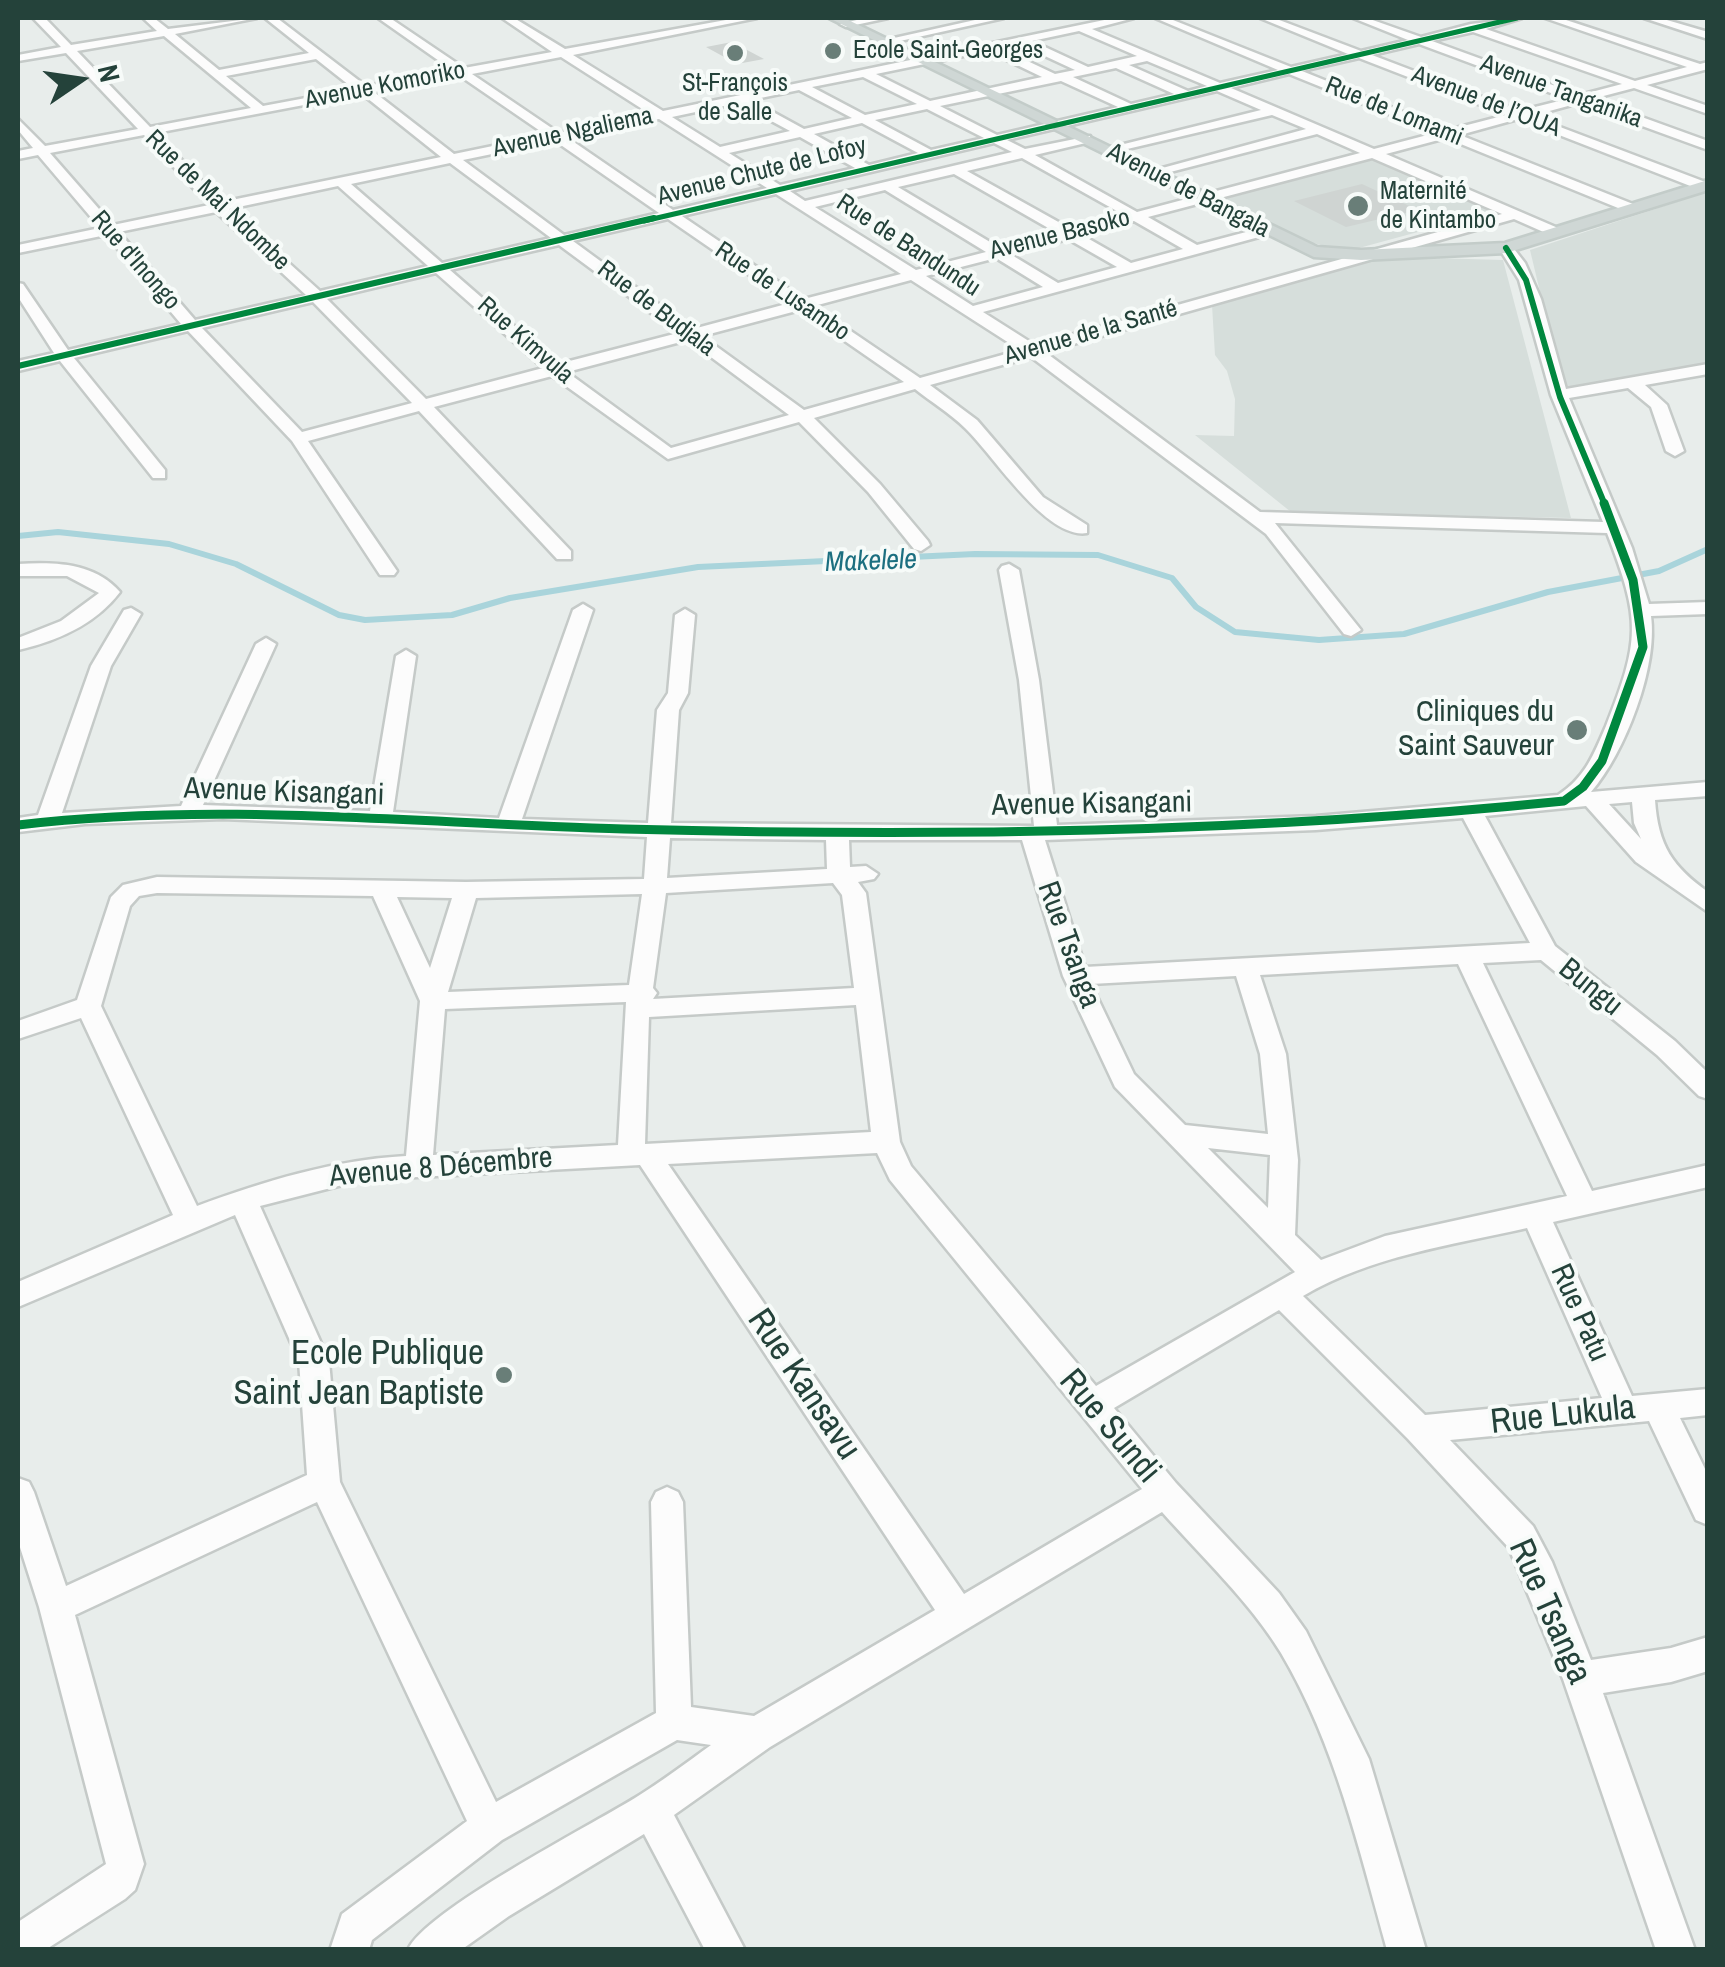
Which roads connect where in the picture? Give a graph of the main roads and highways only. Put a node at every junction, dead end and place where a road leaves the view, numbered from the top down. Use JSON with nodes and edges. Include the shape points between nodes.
{"nodes":[{"id":1,"x":841,"y":21,"type":"edge"},
{"id":2,"x":1705,"y":185,"type":"edge"}],
"edges":[{"from":1,"to":2,"type":"main road","name":"Avenue de Bangala","via":[[1314,252],[1506,248]]}]}
